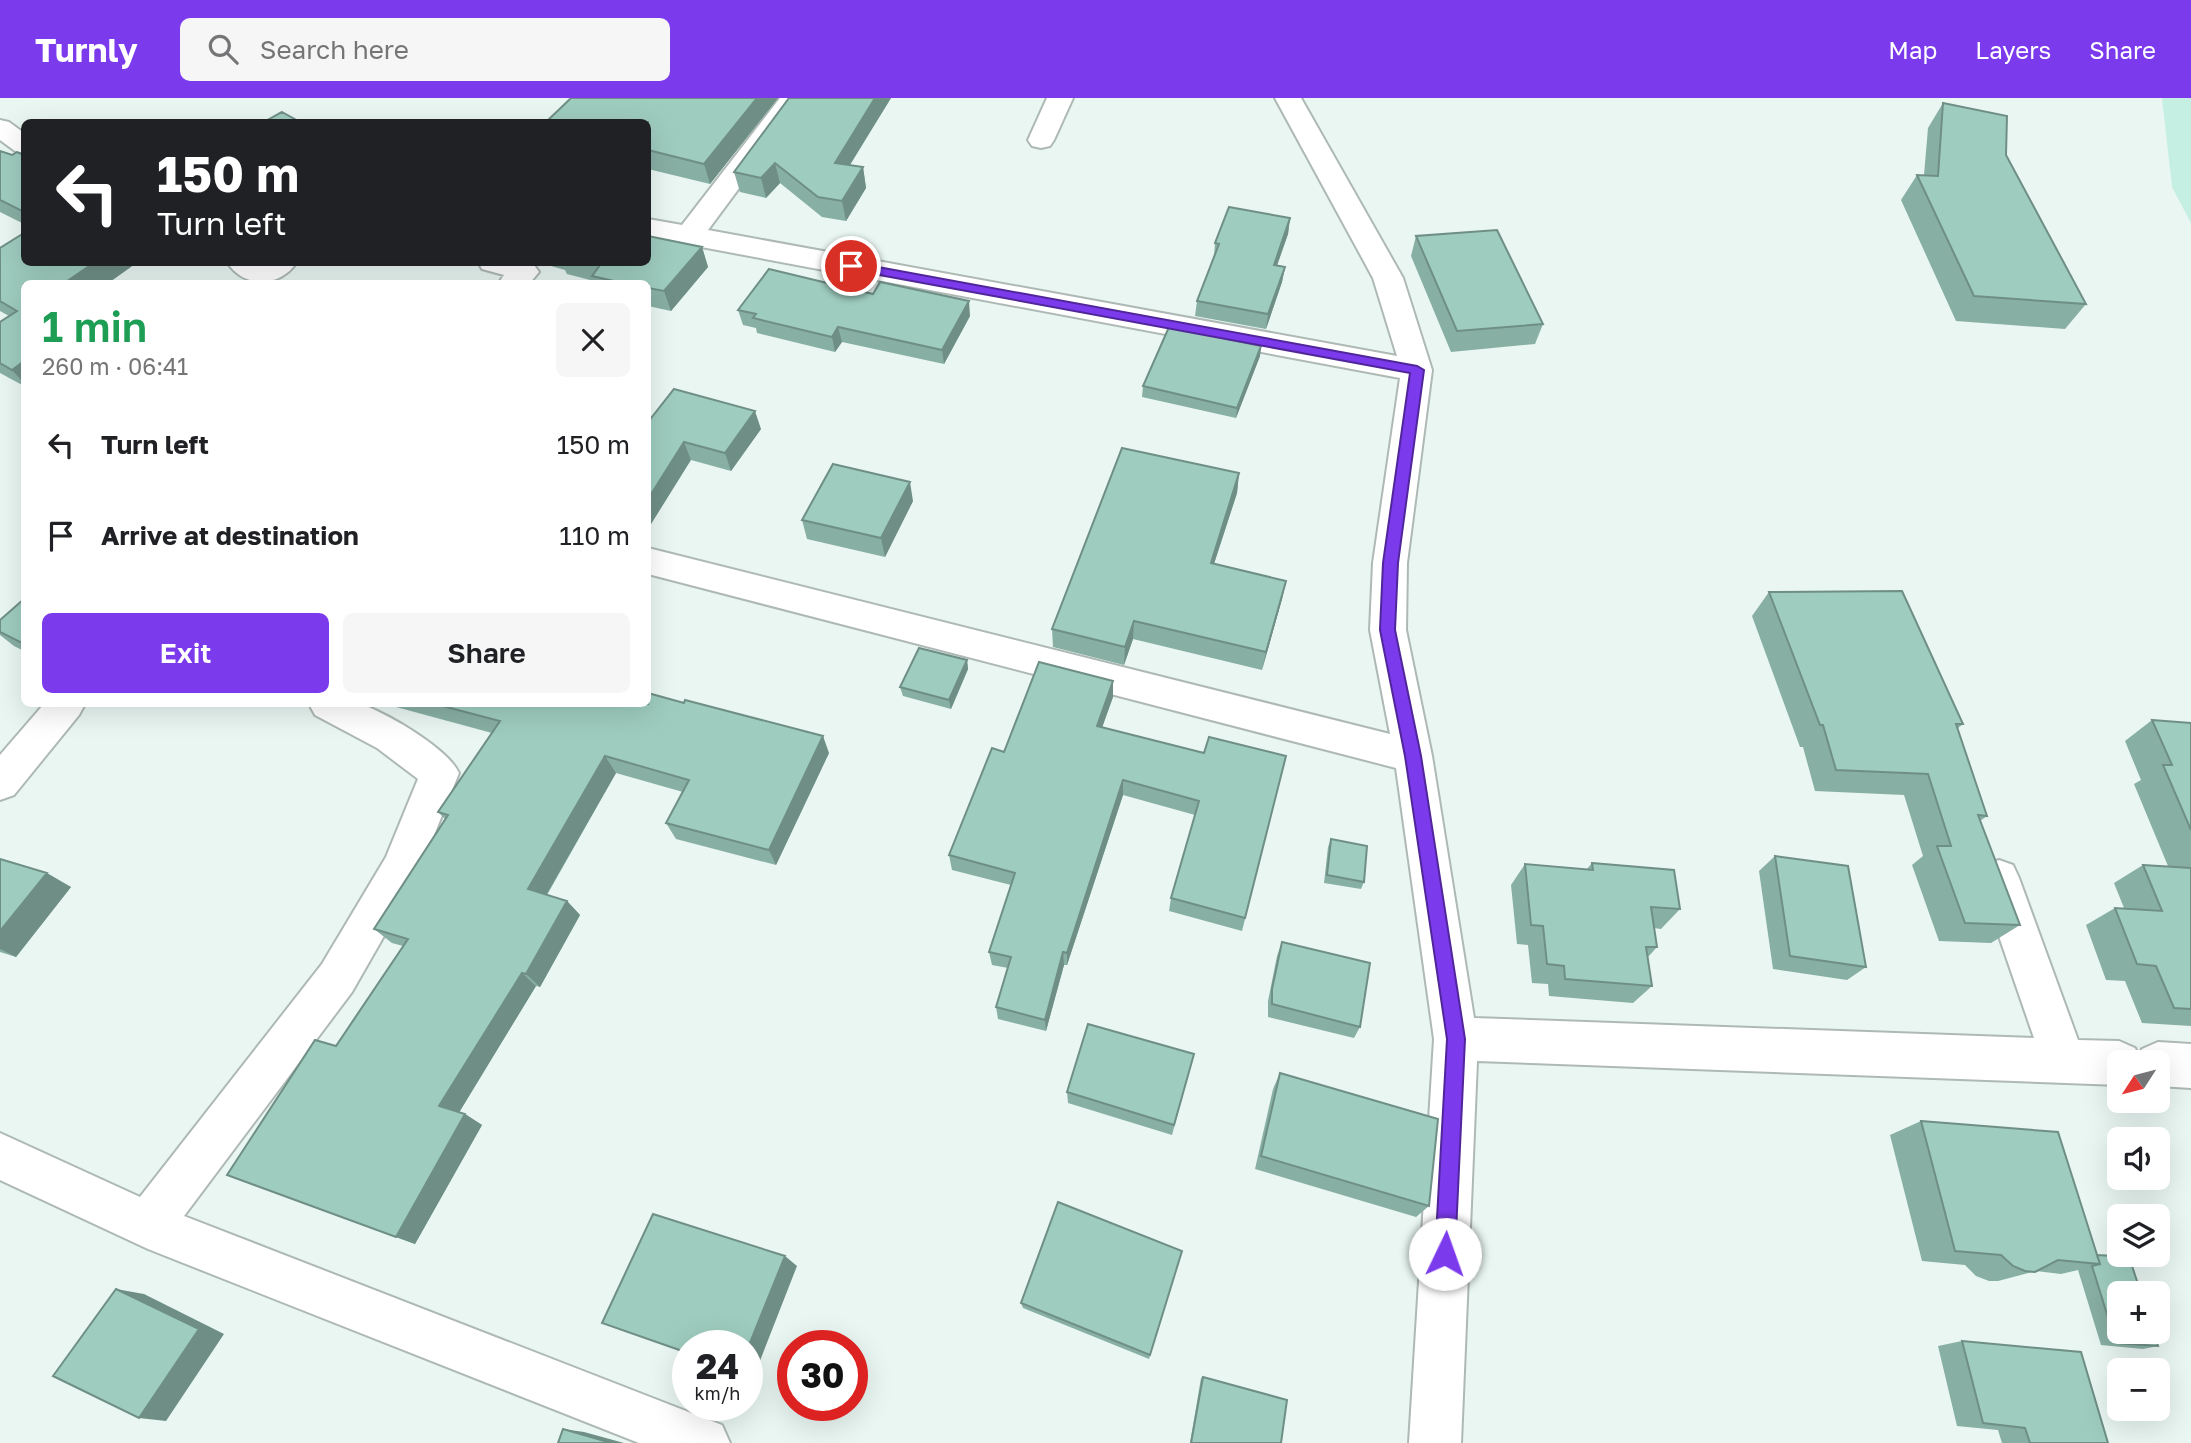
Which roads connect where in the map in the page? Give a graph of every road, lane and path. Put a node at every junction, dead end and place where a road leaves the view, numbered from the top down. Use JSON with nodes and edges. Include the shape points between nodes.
{"nodes":[{"id":1,"x":793,"y":98,"type":"edge"},
{"id":2,"x":1060,"y":98,"type":"edge"},
{"id":3,"x":1288,"y":98,"type":"edge"},
{"id":4,"x":0,"y":128,"type":"edge"},
{"id":5,"x":1041,"y":140,"type":"dead end"},
{"id":6,"x":21,"y":143,"type":"edge"},
{"id":7,"x":651,"y":229,"type":"edge"},
{"id":8,"x":690,"y":236,"type":"junction"},
{"id":9,"x":248,"y":266,"type":"edge"},
{"id":10,"x":277,"y":266,"type":"edge"},
{"id":11,"x":505,"y":266,"type":"edge"},
{"id":12,"x":516,"y":280,"type":"edge"},
{"id":13,"x":1417,"y":370,"type":"junction"},
{"id":14,"x":651,"y":562,"type":"edge"},
{"id":15,"x":63,"y":707,"type":"edge"},
{"id":16,"x":334,"y":707,"type":"edge"},
{"id":17,"x":1413,"y":756,"type":"junction"},
{"id":18,"x":0,"y":783,"type":"edge"},
{"id":19,"x":1987,"y":843,"type":"edge"},
{"id":20,"x":1456,"y":1039,"type":"junction"},
{"id":21,"x":2064,"y":1061,"type":"junction"},
{"id":22,"x":2107,"y":1063,"type":"edge"},
{"id":23,"x":2170,"y":1065,"type":"edge"},
{"id":24,"x":2191,"y":1066,"type":"edge"},
{"id":25,"x":0,"y":1156,"type":"edge"},
{"id":26,"x":148,"y":1225,"type":"junction"},
{"id":27,"x":672,"y":1437,"type":"edge"},
{"id":28,"x":1435,"y":1443,"type":"edge"}],
"edges":[{"from":1,"to":8,"type":"street"},
{"from":2,"to":5,"type":"street"},
{"from":3,"to":13,"type":"street","via":[[1388,278]]},
{"from":4,"to":6,"type":"street"},
{"from":7,"to":8,"type":"street"},
{"from":8,"to":13,"type":"street"},
{"from":9,"to":10,"type":"street","via":[[265,275]]},
{"from":11,"to":12,"type":"street","via":[[524,272]]},
{"from":13,"to":17,"type":"street","via":[[1390,563],[1388,630]]},
{"from":14,"to":17,"type":"street"},
{"from":15,"to":18,"type":"street"},
{"from":16,"to":26,"type":"street","via":[[390,737],[440,774],[402,867],[337,978]]},
{"from":17,"to":20,"type":"street"},
{"from":19,"to":21,"type":"street"},
{"from":20,"to":21,"type":"street"},
{"from":20,"to":28,"type":"street"},
{"from":21,"to":22,"type":"street"},
{"from":23,"to":24,"type":"street"},
{"from":25,"to":26,"type":"street"},
{"from":26,"to":27,"type":"street"}]}
